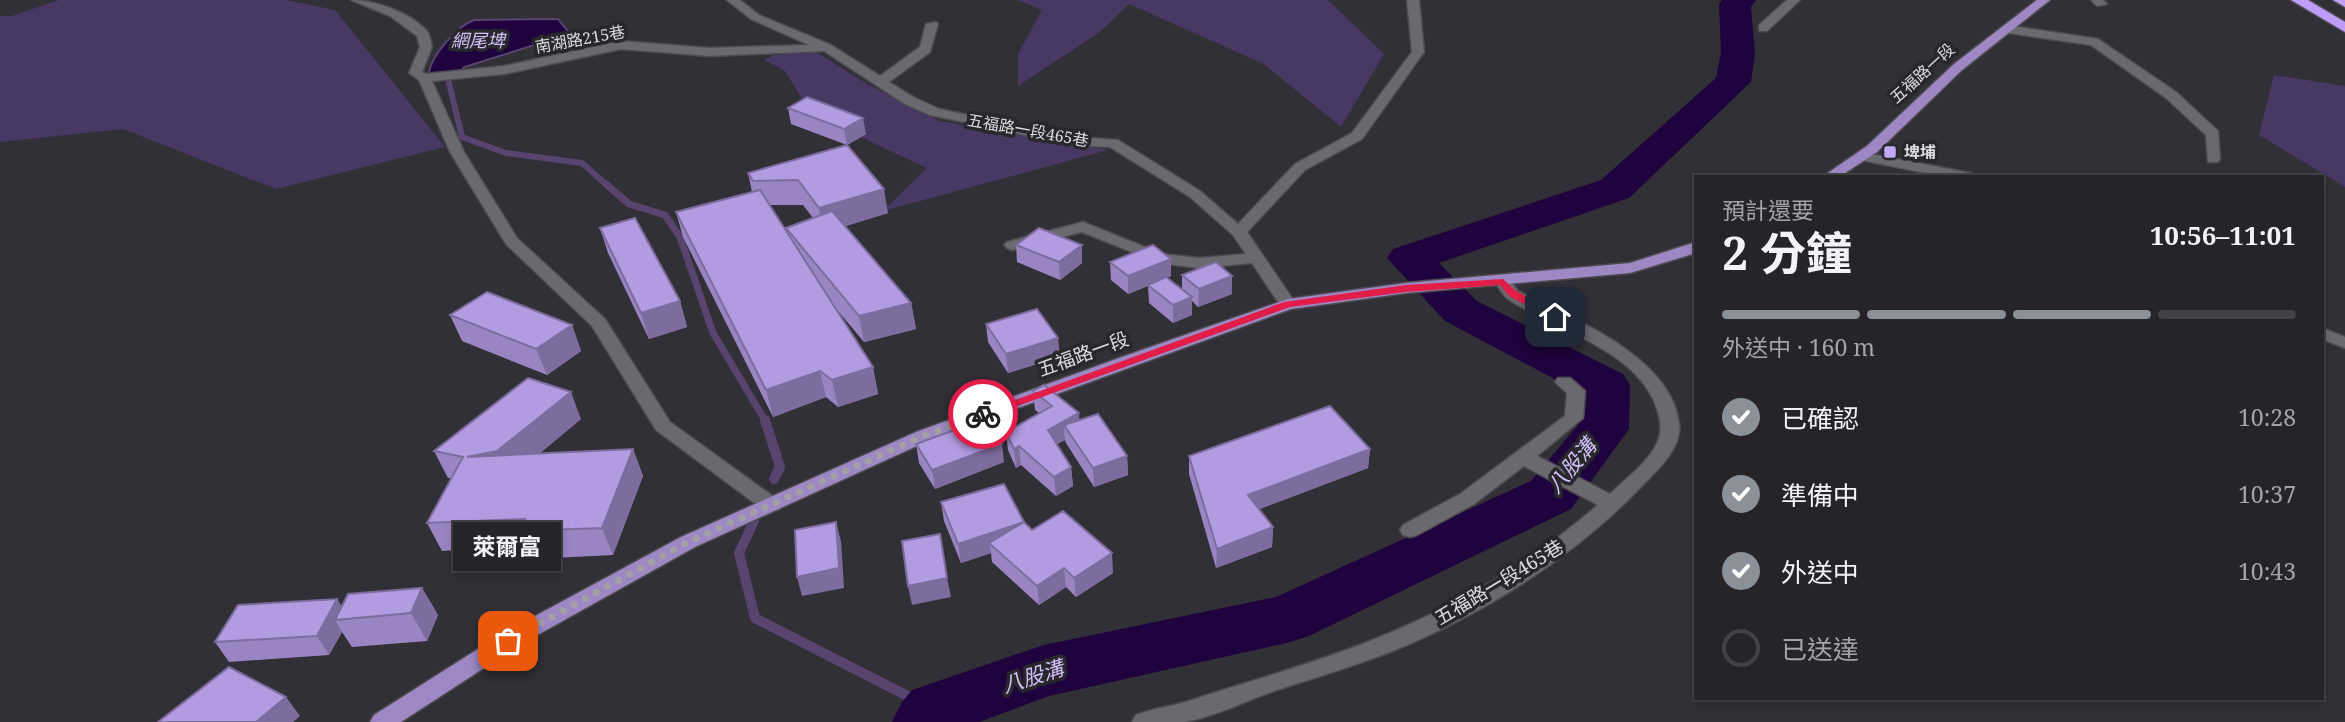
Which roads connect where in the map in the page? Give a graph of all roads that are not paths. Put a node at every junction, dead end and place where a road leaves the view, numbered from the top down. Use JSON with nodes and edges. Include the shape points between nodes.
{"nodes":[{"id":1,"x":357,"y":0,"type":"edge"},
{"id":2,"x":733,"y":0,"type":"edge"},
{"id":3,"x":1413,"y":0,"type":"edge"},
{"id":4,"x":1794,"y":0,"type":"edge"},
{"id":5,"x":2044,"y":0,"type":"edge"},
{"id":6,"x":2298,"y":0,"type":"edge"},
{"id":7,"x":2340,"y":0,"type":"edge"},
{"id":8,"x":2345,"y":3,"type":"edge"},
{"id":9,"x":932,"y":24,"type":"dead end"},
{"id":10,"x":1763,"y":28,"type":"dead end"},
{"id":11,"x":2345,"y":28,"type":"edge"},
{"id":12,"x":2007,"y":29,"type":"junction"},
{"id":13,"x":827,"y":48,"type":"junction"},
{"id":14,"x":424,"y":78,"type":"junction"},
{"id":15,"x":881,"y":82,"type":"junction"},
{"id":16,"x":1861,"y":156,"type":"junction"},
{"id":17,"x":2213,"y":159,"type":"dead end"},
{"id":18,"x":1832,"y":175,"type":"edge"},
{"id":19,"x":1960,"y":175,"type":"edge"},
{"id":20,"x":1240,"y":232,"type":"junction"},
{"id":21,"x":1012,"y":244,"type":"dead end"},
{"id":22,"x":1694,"y":248,"type":"edge"},
{"id":23,"x":1257,"y":258,"type":"junction"},
{"id":24,"x":1503,"y":282,"type":"junction"},
{"id":25,"x":1288,"y":304,"type":"junction"},
{"id":26,"x":2324,"y":334,"type":"edge"},
{"id":27,"x":2345,"y":343,"type":"edge"},
{"id":28,"x":1564,"y":382,"type":"dead end"},
{"id":29,"x":1525,"y":458,"type":"junction"},
{"id":30,"x":1613,"y":504,"type":"junction"},
{"id":31,"x":771,"y":505,"type":"junction"},
{"id":32,"x":1410,"y":530,"type":"dead end"},
{"id":33,"x":382,"y":722,"type":"edge"},
{"id":34,"x":1144,"y":722,"type":"edge"}],
"edges":[{"from":1,"to":14,"type":"lane","via":[[394,14],[423,34],[426,47],[415,73]]},
{"from":2,"to":13,"type":"lane","name":"五福路一段465巷","via":[[755,18]]},
{"from":3,"to":20,"type":"lane","via":[[1418,52],[1357,136],[1300,167]]},
{"from":4,"to":10,"type":"lane"},
{"from":5,"to":12,"type":"main road","name":"五福路一段"},
{"from":6,"to":11,"type":"highway"},
{"from":7,"to":8,"type":"highway"},
{"from":9,"to":15,"type":"lane","via":[[926,48]]},
{"from":12,"to":16,"type":"main road","name":"五福路一段"},
{"from":12,"to":17,"type":"lane","via":[[2094,42],[2171,94],[2213,134]]},
{"from":13,"to":14,"type":"lane","name":"南湖路215巷","via":[[709,52],[621,45],[504,70]]},
{"from":13,"to":15,"type":"lane","name":"五福路一段465巷"},
{"from":14,"to":31,"type":"lane","via":[[457,152],[511,241],[599,323],[663,426]]},
{"from":15,"to":20,"type":"lane","name":"五福路一段465巷","via":[[935,112],[1074,141],[1113,143],[1195,194]]},
{"from":16,"to":18,"type":"main road","name":"五福路一段"},
{"from":16,"to":19,"type":"lane"},
{"from":20,"to":23,"type":"lane","name":"五福路一段465巷"},
{"from":21,"to":23,"type":"lane","via":[[1083,228],[1159,258],[1199,263]]},
{"from":22,"to":24,"type":"main road","name":"五福路一段","via":[[1630,268]]},
{"from":23,"to":25,"type":"lane","name":"五福路一段465巷"},
{"from":24,"to":25,"type":"main road","name":"五福路一段","via":[[1406,288]]},
{"from":24,"to":30,"type":"lane","name":"五福路一段465巷","via":[[1512,294],[1618,352],[1649,378],[1663,400],[1670,424],[1665,449]]},
{"from":25,"to":31,"type":"main road","name":"五福路一段","via":[[923,436]]},
{"from":26,"to":27,"type":"lane"},
{"from":28,"to":29,"type":"lane","via":[[1576,391],[1574,418]]},
{"from":29,"to":30,"type":"lane"},
{"from":29,"to":32,"type":"lane","via":[[1467,499]]},
{"from":30,"to":34,"type":"lane","name":"五福路一段465巷","via":[[1548,557],[1399,639]]},
{"from":31,"to":33,"type":"main road","name":"五福路一段","via":[[688,542],[508,641]]}]}
